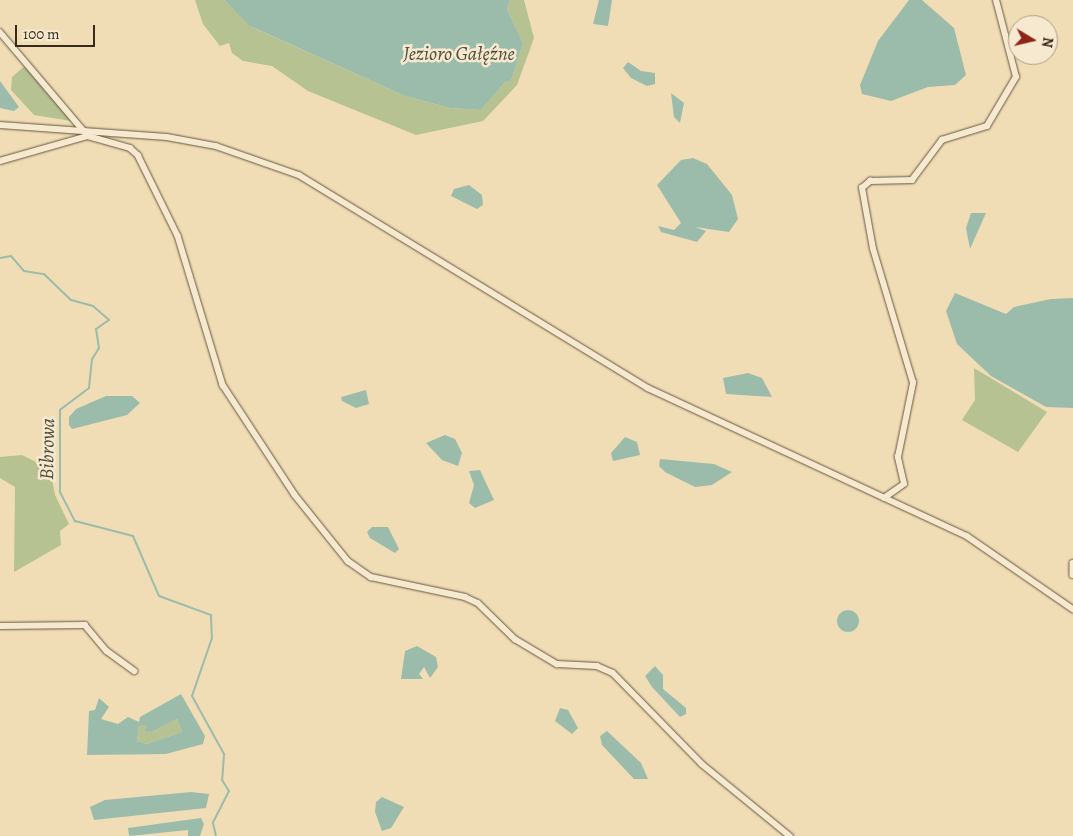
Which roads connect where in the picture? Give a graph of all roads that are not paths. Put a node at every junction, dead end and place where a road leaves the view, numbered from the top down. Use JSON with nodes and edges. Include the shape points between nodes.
{"nodes":[{"id":1,"x":996,"y":0,"type":"edge"},
{"id":2,"x":0,"y":32,"type":"edge"},
{"id":3,"x":0,"y":125,"type":"edge"},
{"id":4,"x":84,"y":130,"type":"junction"},
{"id":5,"x":88,"y":136,"type":"junction"},
{"id":6,"x":0,"y":161,"type":"edge"},
{"id":7,"x":884,"y":498,"type":"junction"},
{"id":8,"x":1073,"y":563,"type":"edge"},
{"id":9,"x":1073,"y":575,"type":"edge"},
{"id":10,"x":1072,"y":607,"type":"edge"},
{"id":11,"x":0,"y":626,"type":"edge"},
{"id":12,"x":135,"y":671,"type":"dead end"},
{"id":13,"x":790,"y":836,"type":"edge"}],
"edges":[{"from":1,"to":7,"type":"street","via":[[1016,76],[987,126],[946,137],[912,180],[870,181],[862,188],[873,249],[913,378],[898,457],[904,484]]},
{"from":2,"to":4,"type":"street"},
{"from":3,"to":4,"type":"street"},
{"from":4,"to":5,"type":"street"},
{"from":4,"to":7,"type":"street","via":[[216,146],[299,175],[648,388]]},
{"from":5,"to":6,"type":"street"},
{"from":5,"to":13,"type":"street","via":[[130,148],[138,155],[178,236],[223,385],[295,495],[348,562],[372,577],[465,596],[478,603],[515,639],[557,664],[597,666],[613,673],[702,764]]},
{"from":7,"to":10,"type":"street","via":[[995,552]]},
{"from":8,"to":9,"type":"street"},
{"from":11,"to":12,"type":"street","via":[[85,625],[107,651]]}]}
